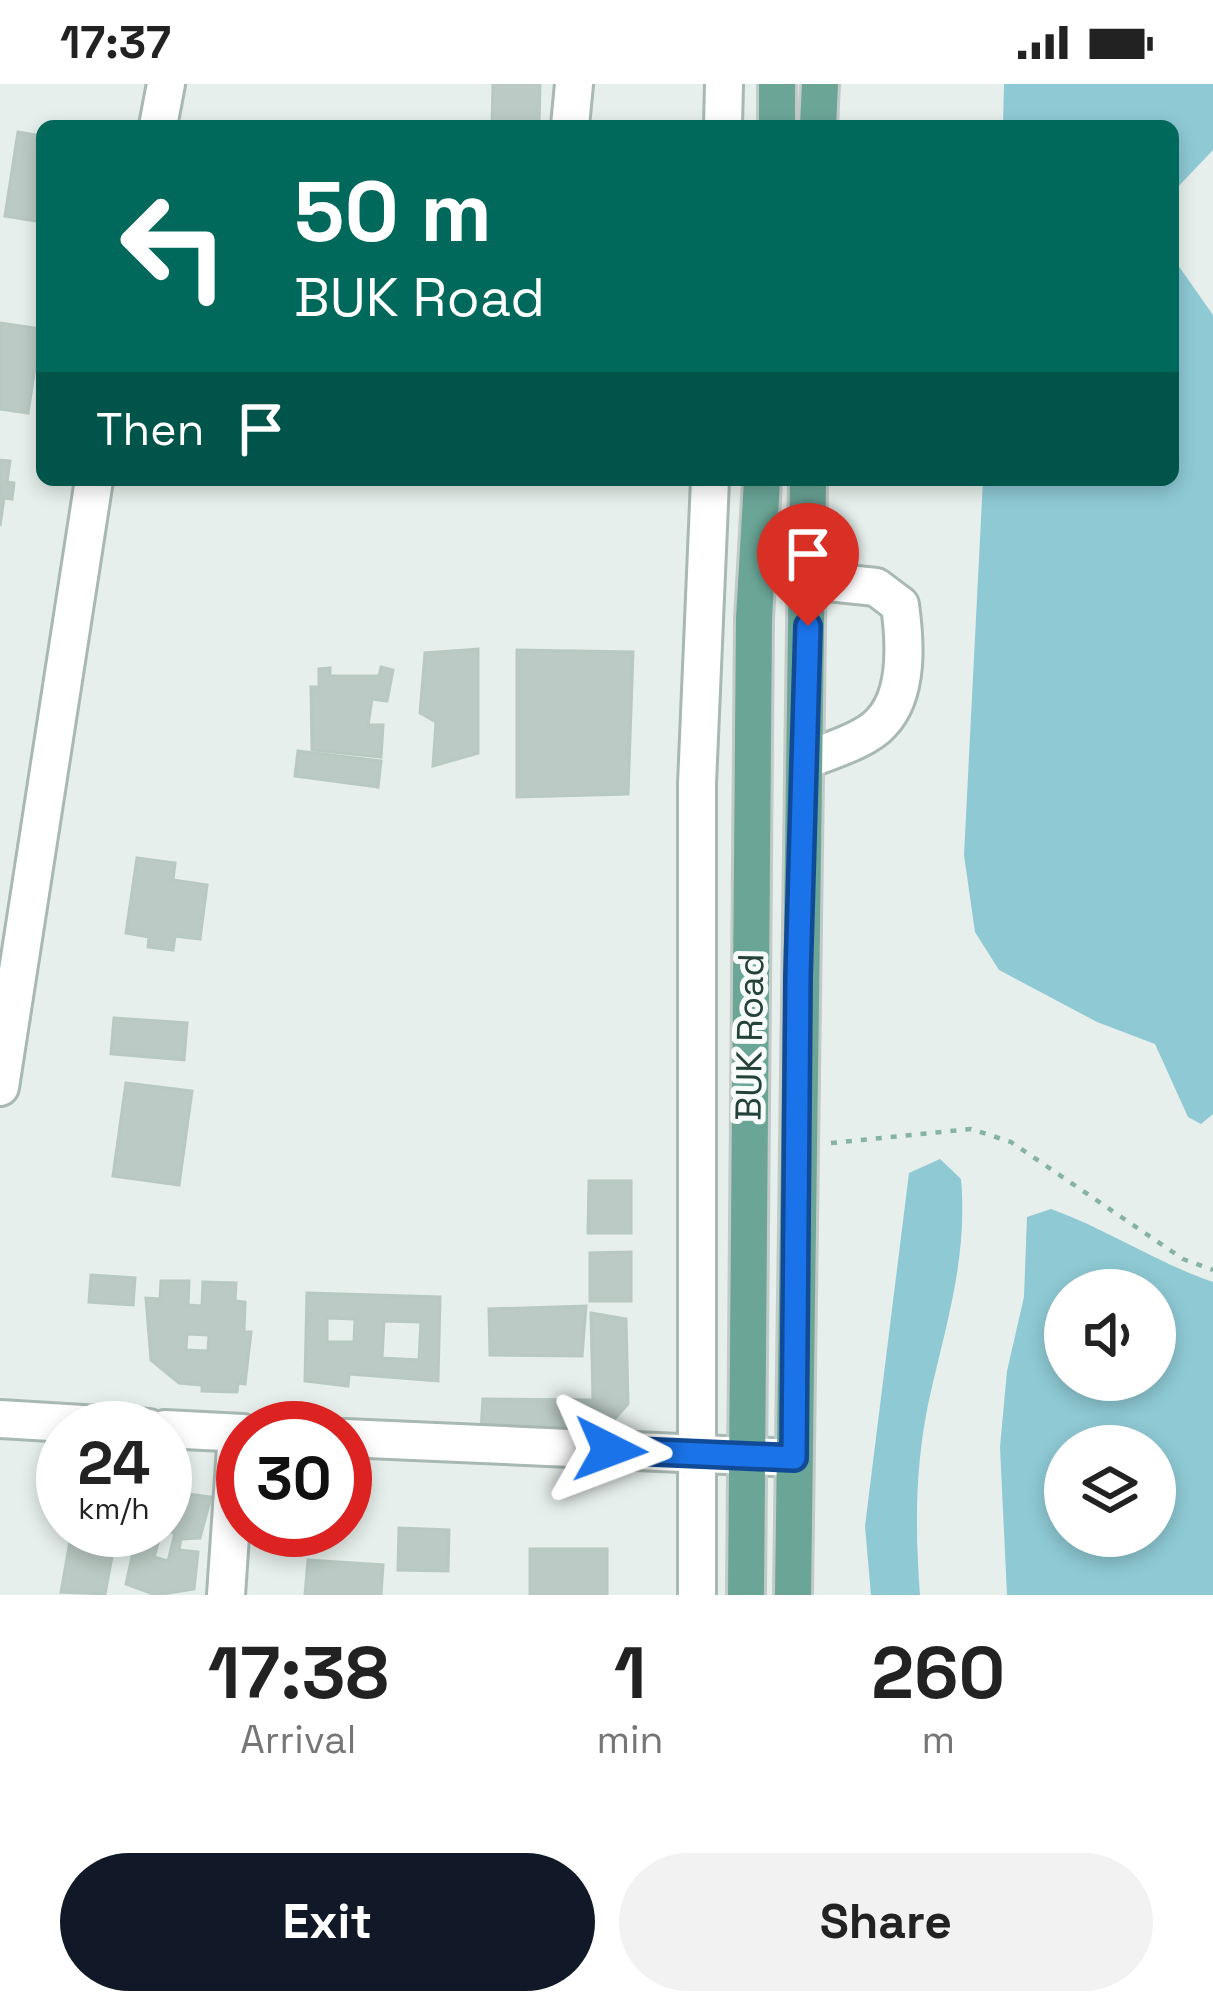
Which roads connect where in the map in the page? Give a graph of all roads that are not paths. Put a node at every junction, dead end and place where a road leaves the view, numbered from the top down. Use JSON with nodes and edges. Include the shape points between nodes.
{"nodes":[{"id":1,"x":166,"y":84,"type":"edge"},
{"id":2,"x":574,"y":84,"type":"edge"},
{"id":3,"x":724,"y":84,"type":"edge"},
{"id":4,"x":777,"y":84,"type":"edge"},
{"id":5,"x":820,"y":84,"type":"edge"},
{"id":6,"x":159,"y":120,"type":"edge"},
{"id":7,"x":570,"y":120,"type":"edge"},
{"id":8,"x":723,"y":120,"type":"edge"},
{"id":9,"x":777,"y":120,"type":"edge"},
{"id":10,"x":818,"y":120,"type":"edge"},
{"id":11,"x":93,"y":486,"type":"edge"},
{"id":12,"x":710,"y":486,"type":"edge"},
{"id":13,"x":762,"y":486,"type":"edge"},
{"id":14,"x":808,"y":486,"type":"edge"},
{"id":15,"x":809,"y":580,"type":"junction"},
{"id":16,"x":805,"y":761,"type":"junction"},
{"id":17,"x":0,"y":1087,"type":"edge"},
{"id":18,"x":0,"y":1419,"type":"edge"},
{"id":19,"x":36,"y":1421,"type":"edge"},
{"id":20,"x":372,"y":1439,"type":"edge"},
{"id":21,"x":699,"y":1454,"type":"junction"},
{"id":22,"x":746,"y":1457,"type":"junction"},
{"id":23,"x":794,"y":1458,"type":"junction"},
{"id":24,"x":229,"y":1557,"type":"edge"},
{"id":25,"x":226,"y":1595,"type":"edge"},
{"id":26,"x":697,"y":1595,"type":"edge"},
{"id":27,"x":746,"y":1595,"type":"edge"},
{"id":28,"x":793,"y":1595,"type":"edge"}],
"edges":[{"from":1,"to":6,"type":"street"},
{"from":2,"to":7,"type":"street"},
{"from":3,"to":8,"type":"street"},
{"from":4,"to":9,"type":"main road"},
{"from":5,"to":10,"type":"main road"},
{"from":11,"to":17,"type":"street"},
{"from":12,"to":21,"type":"street","via":[[697,784]]},
{"from":13,"to":22,"type":"main road","name":"BUK Road"},
{"from":14,"to":15,"type":"main road","name":"BUK Road"},
{"from":15,"to":16,"type":"main road","name":"BUK Road"},
{"from":15,"to":16,"type":"street","via":[[876,587],[900,605],[906,646],[893,706],[879,727]]},
{"from":16,"to":23,"type":"main road","name":"BUK Road"},
{"from":18,"to":19,"type":"street"},
{"from":20,"to":21,"type":"street"},
{"from":21,"to":22,"type":"street"},
{"from":21,"to":26,"type":"street"},
{"from":22,"to":23,"type":"street"},
{"from":22,"to":27,"type":"main road","name":"BUK Road"},
{"from":23,"to":28,"type":"main road","name":"BUK Road"},
{"from":24,"to":25,"type":"street"}]}
